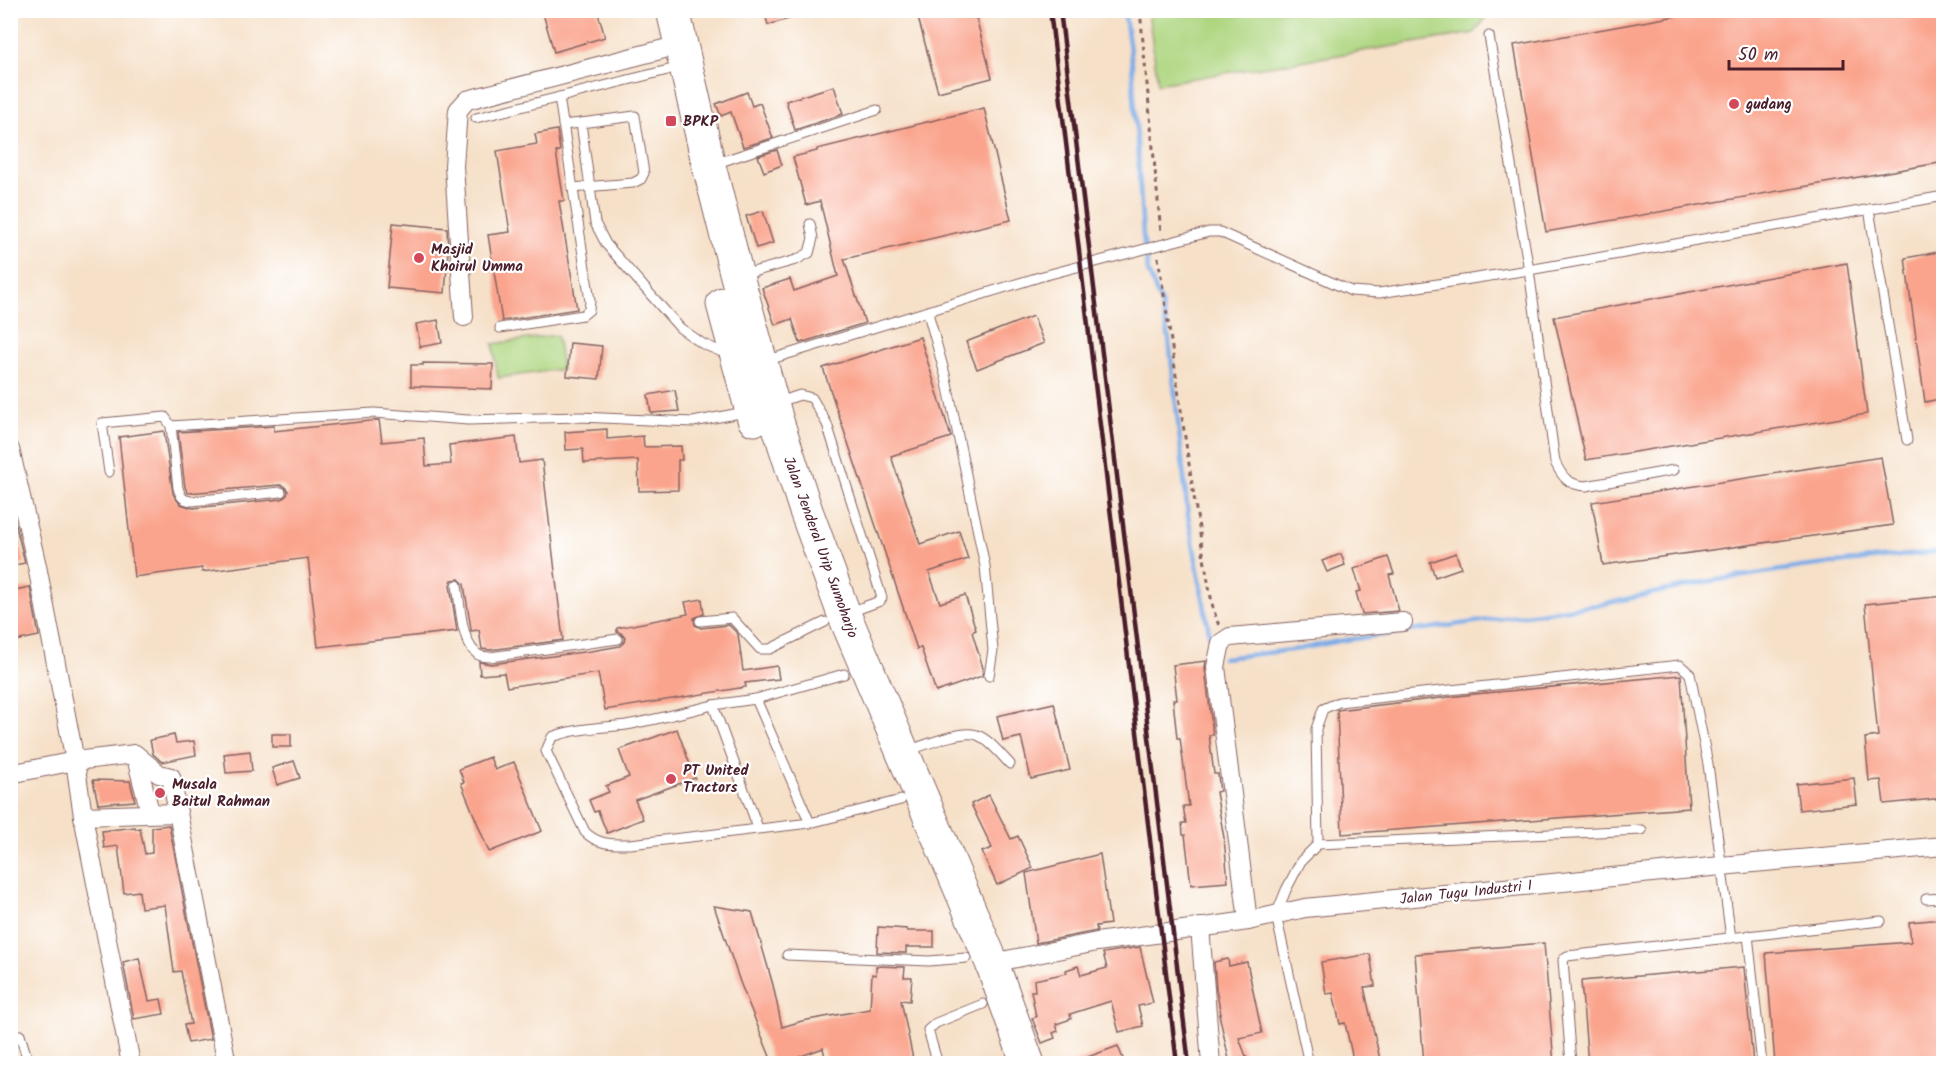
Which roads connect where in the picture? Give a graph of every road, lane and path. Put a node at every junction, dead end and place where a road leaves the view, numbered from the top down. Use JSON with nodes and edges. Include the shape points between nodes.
{"nodes":[{"id":1,"x":655,"y":10,"type":"edge"},
{"id":2,"x":673,"y":10,"type":"edge"},
{"id":3,"x":1140,"y":10,"type":"edge"},
{"id":4,"x":1489,"y":36,"type":"dead end"},
{"id":5,"x":666,"y":60,"type":"junction"},
{"id":6,"x":559,"y":97,"type":"junction"},
{"id":7,"x":877,"y":110,"type":"dead end"},
{"id":8,"x":476,"y":118,"type":"dead end"},
{"id":9,"x":581,"y":123,"type":"junction"},
{"id":10,"x":564,"y":125,"type":"junction"},
{"id":11,"x":709,"y":166,"type":"junction"},
{"id":12,"x":591,"y":186,"type":"junction"},
{"id":13,"x":572,"y":188,"type":"junction"},
{"id":14,"x":1944,"y":196,"type":"edge"},
{"id":15,"x":1869,"y":209,"type":"junction"},
{"id":16,"x":810,"y":224,"type":"dead end"},
{"id":17,"x":1156,"y":246,"type":"junction"},
{"id":18,"x":1529,"y":270,"type":"junction"},
{"id":19,"x":737,"y":276,"type":"junction"},
{"id":20,"x":928,"y":313,"type":"junction"},
{"id":21,"x":464,"y":317,"type":"dead end"},
{"id":22,"x":500,"y":328,"type":"dead end"},
{"id":23,"x":749,"y":360,"type":"junction"},
{"id":24,"x":762,"y":408,"type":"junction"},
{"id":25,"x":171,"y":426,"type":"junction"},
{"id":26,"x":1907,"y":440,"type":"dead end"},
{"id":27,"x":10,"y":449,"type":"edge"},
{"id":28,"x":1674,"y":470,"type":"dead end"},
{"id":29,"x":109,"y":472,"type":"dead end"},
{"id":30,"x":281,"y":492,"type":"dead end"},
{"id":31,"x":457,"y":585,"type":"dead end"},
{"id":32,"x":835,"y":618,"type":"junction"},
{"id":33,"x":700,"y":621,"type":"dead end"},
{"id":34,"x":1403,"y":622,"type":"dead end"},
{"id":35,"x":618,"y":639,"type":"dead end"},
{"id":36,"x":1221,"y":647,"type":"junction"},
{"id":37,"x":844,"y":674,"type":"junction"},
{"id":38,"x":989,"y":676,"type":"dead end"},
{"id":39,"x":756,"y":699,"type":"junction"},
{"id":40,"x":713,"y":705,"type":"junction"},
{"id":41,"x":902,"y":752,"type":"junction"},
{"id":42,"x":135,"y":754,"type":"junction"},
{"id":43,"x":75,"y":761,"type":"junction"},
{"id":44,"x":1010,"y":764,"type":"dead end"},
{"id":45,"x":10,"y":774,"type":"edge"},
{"id":46,"x":901,"y":800,"type":"junction"},
{"id":47,"x":150,"y":812,"type":"junction"},
{"id":48,"x":178,"y":813,"type":"junction"},
{"id":49,"x":83,"y":816,"type":"junction"},
{"id":50,"x":810,"y":823,"type":"junction"},
{"id":51,"x":758,"y":828,"type":"junction"},
{"id":52,"x":1642,"y":830,"type":"dead end"},
{"id":53,"x":1318,"y":844,"type":"junction"},
{"id":54,"x":1944,"y":846,"type":"edge"},
{"id":55,"x":1721,"y":866,"type":"junction"},
{"id":56,"x":1944,"y":898,"type":"edge"},
{"id":57,"x":1926,"y":899,"type":"dead end"},
{"id":58,"x":1276,"y":915,"type":"junction"},
{"id":59,"x":1248,"y":921,"type":"junction"},
{"id":60,"x":1881,"y":921,"type":"dead end"},
{"id":61,"x":1200,"y":927,"type":"junction"},
{"id":62,"x":1748,"y":935,"type":"junction"},
{"id":63,"x":1731,"y":938,"type":"junction"},
{"id":64,"x":787,"y":955,"type":"dead end"},
{"id":65,"x":979,"y":961,"type":"junction"},
{"id":66,"x":983,"y":1004,"type":"junction"},
{"id":67,"x":10,"y":1034,"type":"edge"},
{"id":68,"x":29,"y":1064,"type":"edge"},
{"id":69,"x":131,"y":1064,"type":"edge"},
{"id":70,"x":227,"y":1064,"type":"edge"},
{"id":71,"x":938,"y":1064,"type":"edge"},
{"id":72,"x":1005,"y":1064,"type":"edge"},
{"id":73,"x":1028,"y":1064,"type":"edge"},
{"id":74,"x":1211,"y":1064,"type":"edge"},
{"id":75,"x":1310,"y":1064,"type":"edge"},
{"id":76,"x":1571,"y":1064,"type":"edge"},
{"id":77,"x":1762,"y":1064,"type":"edge"}],
"edges":[{"from":1,"to":5,"type":"highway","name":"Jalan Jenderal Urip Sumoharjo"},
{"from":2,"to":11,"type":"highway","name":"Jalan Jenderal Urip Sumoharjo"},
{"from":3,"to":17,"type":"path","via":[[1156,164]]},
{"from":4,"to":18,"type":"lane"},
{"from":5,"to":6,"type":"lane"},
{"from":5,"to":21,"type":"street","via":[[467,100],[458,110],[454,166]]},
{"from":5,"to":23,"type":"highway","name":"Jalan Jenderal Urip Sumoharjo"},
{"from":6,"to":8,"type":"lane"},
{"from":6,"to":10,"type":"lane"},
{"from":7,"to":11,"type":"lane"},
{"from":9,"to":10,"type":"lane"},
{"from":9,"to":12,"type":"lane"},
{"from":9,"to":12,"type":"lane","via":[[632,115],[637,119],[644,167],[641,179]]},
{"from":10,"to":13,"type":"lane"},
{"from":11,"to":19,"type":"highway","name":"Jalan Jenderal Urip Sumoharjo"},
{"from":12,"to":13,"type":"lane"},
{"from":12,"to":23,"type":"lane","via":[[595,223],[606,243],[680,328],[703,344]]},
{"from":13,"to":22,"type":"lane","via":[[589,310],[583,315]]},
{"from":14,"to":15,"type":"lane"},
{"from":15,"to":18,"type":"lane"},
{"from":15,"to":26,"type":"lane"},
{"from":16,"to":19,"type":"lane","via":[[813,238],[809,253]]},
{"from":17,"to":18,"type":"lane","via":[[1221,232],[1351,291],[1379,293]]},
{"from":17,"to":20,"type":"lane"},
{"from":17,"to":36,"type":"path","via":[[1200,537]]},
{"from":18,"to":28,"type":"lane","via":[[1555,462],[1561,474],[1567,481],[1586,486]]},
{"from":19,"to":23,"type":"highway","name":"Jalan Jenderal Urip Sumoharjo"},
{"from":20,"to":23,"type":"lane"},
{"from":20,"to":38,"type":"lane","via":[[946,378],[985,566],[993,650]]},
{"from":23,"to":24,"type":"highway","name":"Jalan Jenderal Urip Sumoharjo"},
{"from":24,"to":25,"type":"lane","via":[[693,422],[580,417],[468,420],[374,413]]},
{"from":24,"to":32,"type":"highway","name":"Jalan Jenderal Urip Sumoharjo","via":[[805,508]]},
{"from":24,"to":32,"type":"lane","via":[[800,395],[813,398],[827,424],[882,597],[880,602]]},
{"from":25,"to":29,"type":"lane","via":[[165,417],[102,423]]},
{"from":25,"to":30,"type":"lane","via":[[178,488],[184,500]]},
{"from":27,"to":43,"type":"street","via":[[38,566]]},
{"from":31,"to":35,"type":"lane","via":[[465,635],[475,653],[483,656]]},
{"from":32,"to":33,"type":"lane","via":[[770,649],[760,649],[732,618]]},
{"from":32,"to":37,"type":"highway","name":"Jalan Jenderal Urip Sumoharjo"},
{"from":32,"to":41,"type":"highway","name":"Jalan Jenderal Urip Sumoharjo"},
{"from":34,"to":36,"type":"street","via":[[1230,637]]},
{"from":36,"to":59,"type":"street","via":[[1216,667]]},
{"from":37,"to":39,"type":"lane"},
{"from":37,"to":46,"type":"highway","name":"Jalan Jenderal Urip Sumoharjo"},
{"from":39,"to":40,"type":"lane"},
{"from":39,"to":50,"type":"lane"},
{"from":40,"to":51,"type":"lane"},
{"from":40,"to":51,"type":"lane","via":[[650,721],[575,729],[552,737],[546,751],[585,832],[593,840],[630,844]]},
{"from":41,"to":44,"type":"lane","via":[[974,734]]},
{"from":41,"to":65,"type":"highway","name":"Jalan Jenderal Urip Sumoharjo"},
{"from":42,"to":43,"type":"street"},
{"from":42,"to":47,"type":"street"},
{"from":42,"to":48,"type":"street","via":[[159,774],[170,776]]},
{"from":43,"to":45,"type":"street"},
{"from":43,"to":49,"type":"street"},
{"from":46,"to":50,"type":"lane"},
{"from":46,"to":65,"type":"highway","name":"Jalan Jenderal Urip Sumoharjo"},
{"from":47,"to":48,"type":"street"},
{"from":47,"to":49,"type":"street"},
{"from":48,"to":70,"type":"street"},
{"from":49,"to":69,"type":"street"},
{"from":50,"to":51,"type":"lane"},
{"from":52,"to":53,"type":"lane"},
{"from":53,"to":55,"type":"lane","via":[[1316,729],[1323,709],[1339,702],[1680,665],[1690,674],[1708,764]]},
{"from":53,"to":58,"type":"lane","via":[[1301,861]]},
{"from":54,"to":55,"type":"street","name":"Jalan Tugu Industri I"},
{"from":55,"to":58,"type":"street","name":"Jalan Tugu Industri I","via":[[1305,908]]},
{"from":55,"to":63,"type":"lane"},
{"from":56,"to":57,"type":"lane"},
{"from":58,"to":59,"type":"street","name":"Jalan Tugu Industri I"},
{"from":58,"to":75,"type":"lane"},
{"from":59,"to":61,"type":"street","name":"Jalan Tugu Industri I"},
{"from":60,"to":62,"type":"lane"},
{"from":61,"to":65,"type":"street","name":"Jalan Tugu Industri I"},
{"from":61,"to":74,"type":"street"},
{"from":62,"to":63,"type":"lane"},
{"from":62,"to":77,"type":"lane"},
{"from":63,"to":76,"type":"lane","via":[[1567,956],[1563,960]]},
{"from":64,"to":65,"type":"lane"},
{"from":65,"to":66,"type":"highway","name":"Jalan Jenderal Urip Sumoharjo"},
{"from":65,"to":73,"type":"highway","name":"Jalan Jenderal Urip Sumoharjo"},
{"from":66,"to":71,"type":"lane","via":[[928,1030]]},
{"from":66,"to":72,"type":"highway","name":"Jalan Jenderal Urip Sumoharjo"},
{"from":67,"to":68,"type":"lane","via":[[20,1035]]}]}
